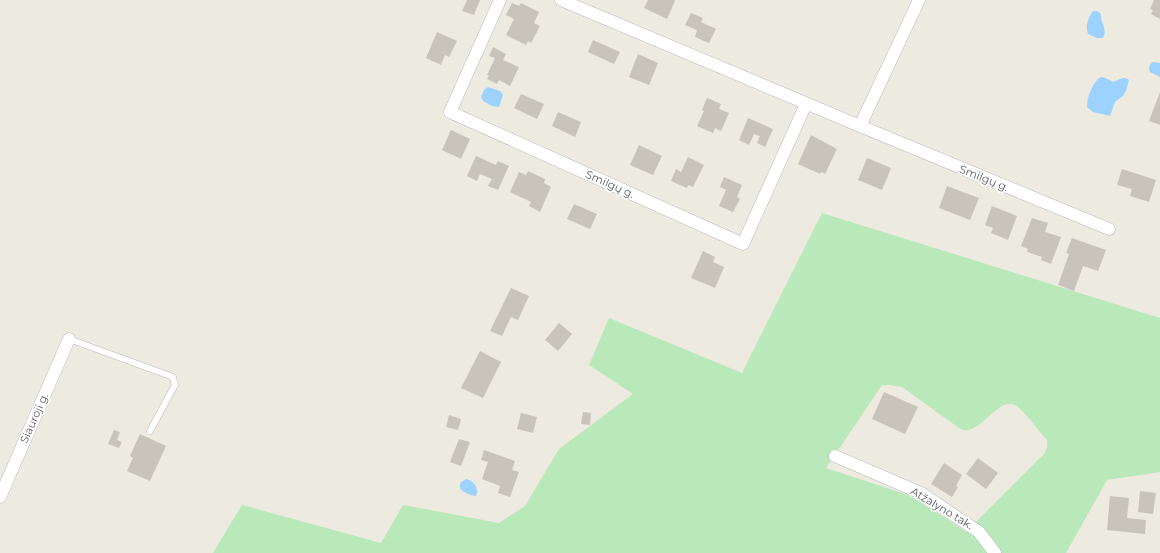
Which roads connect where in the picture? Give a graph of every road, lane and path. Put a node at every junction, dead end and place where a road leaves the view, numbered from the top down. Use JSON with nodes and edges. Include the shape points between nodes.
{"nodes":[{"id":1,"x":500,"y":0,"type":"edge"},
{"id":2,"x":561,"y":0,"type":"edge"},
{"id":3,"x":919,"y":0,"type":"edge"},
{"id":4,"x":806,"y":104,"type":"junction"},
{"id":5,"x":860,"y":126,"type":"junction"},
{"id":6,"x":1109,"y":229,"type":"dead end"},
{"id":7,"x":69,"y":339,"type":"joint"},
{"id":8,"x":150,"y":431,"type":"dead end"},
{"id":9,"x":835,"y":456,"type":"dead end"},
{"id":10,"x":0,"y":497,"type":"edge"},
{"id":11,"x":996,"y":553,"type":"edge"}],
"edges":[{"from":1,"to":4,"type":"street","name":"Smilgų g.","via":[[450,112],[743,244]]},
{"from":2,"to":4,"type":"street","name":"Smilgų g."},
{"from":3,"to":5,"type":"street"},
{"from":4,"to":5,"type":"street","name":"Smilgų g."},
{"from":5,"to":6,"type":"street","name":"Smilgų g."},
{"from":7,"to":8,"type":"lane","via":[[173,377],[175,385]]},
{"from":7,"to":10,"type":"street","name":"Siauroji g."},
{"from":9,"to":11,"type":"street","name":"Atžalyno tak.","via":[[921,493],[980,532]]}]}
